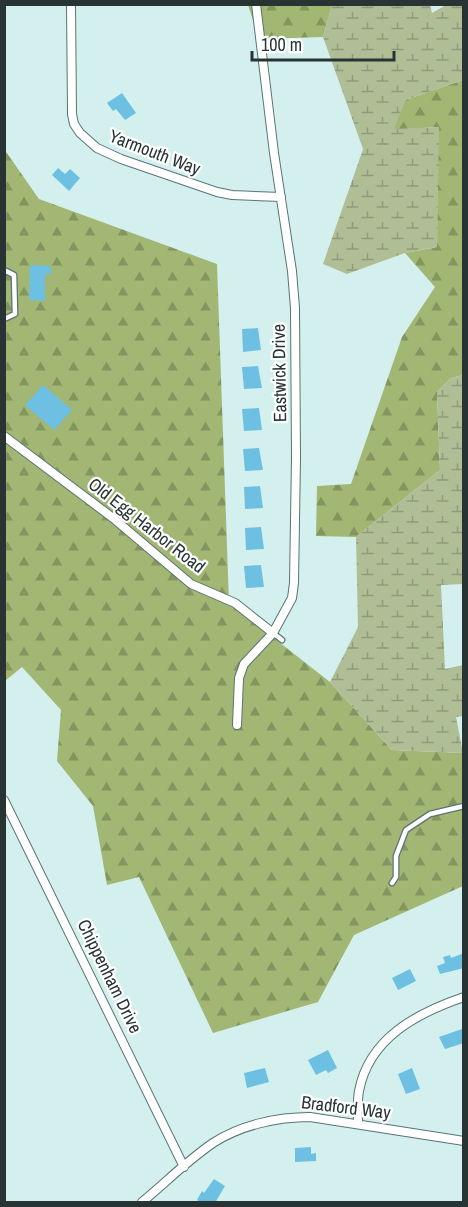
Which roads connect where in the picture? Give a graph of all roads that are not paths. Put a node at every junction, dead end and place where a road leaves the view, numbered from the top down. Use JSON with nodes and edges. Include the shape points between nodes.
{"nodes":[{"id":1,"x":71,"y":4,"type":"edge"},
{"id":2,"x":256,"y":4,"type":"edge"},
{"id":3,"x":281,"y":196,"type":"junction"},
{"id":4,"x":4,"y":270,"type":"edge"},
{"id":5,"x":4,"y":319,"type":"edge"},
{"id":6,"x":4,"y":436,"type":"edge"},
{"id":7,"x":273,"y":633,"type":"junction"},
{"id":8,"x":282,"y":640,"type":"dead end"},
{"id":9,"x":237,"y":725,"type":"dead end"},
{"id":10,"x":4,"y":800,"type":"edge"},
{"id":11,"x":464,"y":806,"type":"edge"},
{"id":12,"x":392,"y":883,"type":"dead end"},
{"id":13,"x":464,"y":997,"type":"edge"},
{"id":14,"x":358,"y":1124,"type":"junction"},
{"id":15,"x":464,"y":1141,"type":"edge"},
{"id":16,"x":184,"y":1167,"type":"junction"},
{"id":17,"x":142,"y":1203,"type":"edge"}],
"edges":[{"from":1,"to":3,"type":"street","name":"Yarmouth Way","via":[[72,114],[74,124],[87,140],[121,159],[217,192]]},
{"from":2,"to":3,"type":"street","name":"Eastwick Drive"},
{"from":3,"to":7,"type":"street","name":"Eastwick Drive","via":[[295,308],[297,458],[292,598]]},
{"from":4,"to":5,"type":"lane","via":[[14,275],[15,314]]},
{"from":6,"to":7,"type":"street","name":"Old Egg Harbor Road","via":[[113,518],[191,584],[235,603]]},
{"from":7,"to":8,"type":"lane"},
{"from":7,"to":9,"type":"street","name":"Eastwick Drive","via":[[244,664],[239,678]]},
{"from":10,"to":16,"type":"street","name":"Chippenham Drive"},
{"from":11,"to":12,"type":"lane","via":[[430,814],[406,830],[396,856],[396,877]]},
{"from":13,"to":14,"type":"street","via":[[427,1011],[400,1026],[386,1040],[365,1071],[358,1092]]},
{"from":14,"to":15,"type":"street","name":"Bradford Way"},
{"from":14,"to":16,"type":"street","name":"Bradford Way","via":[[310,1117],[271,1120],[214,1143]]},
{"from":16,"to":17,"type":"street","name":"Bradford Way"}]}
